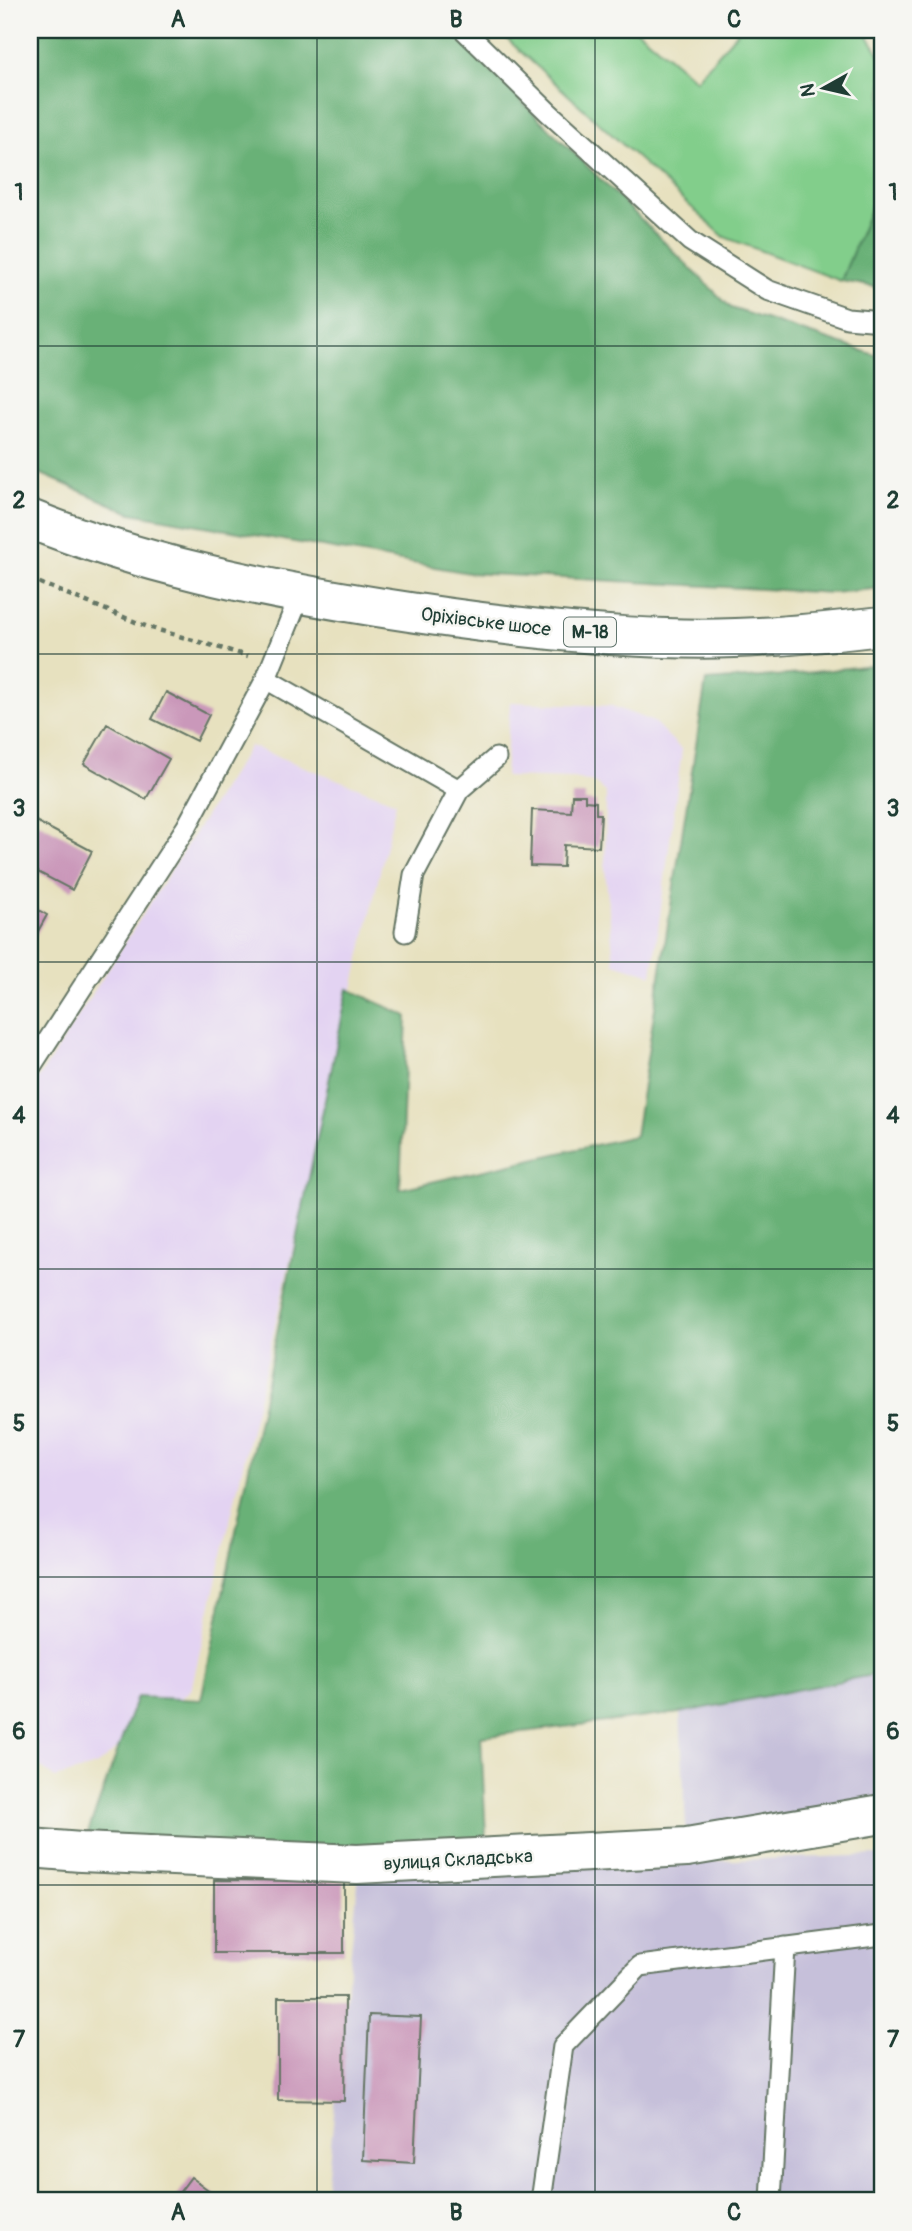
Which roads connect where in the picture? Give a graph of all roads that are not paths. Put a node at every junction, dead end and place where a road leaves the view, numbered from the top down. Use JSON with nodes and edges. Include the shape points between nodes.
{"nodes":[{"id":1,"x":464,"y":30,"type":"edge"},
{"id":2,"x":882,"y":321,"type":"edge"},
{"id":3,"x":30,"y":519,"type":"edge"},
{"id":4,"x":300,"y":595,"type":"junction"},
{"id":5,"x":882,"y":626,"type":"edge"},
{"id":6,"x":269,"y":671,"type":"junction"},
{"id":7,"x":496,"y":758,"type":"dead end"},
{"id":8,"x":459,"y":790,"type":"junction"},
{"id":9,"x":405,"y":932,"type":"dead end"},
{"id":10,"x":30,"y":1068,"type":"edge"},
{"id":11,"x":882,"y":1814,"type":"edge"},
{"id":12,"x":30,"y":1848,"type":"edge"},
{"id":13,"x":882,"y":1935,"type":"edge"},
{"id":14,"x":785,"y":1947,"type":"junction"},
{"id":15,"x":541,"y":2201,"type":"edge"},
{"id":16,"x":771,"y":2201,"type":"edge"}],
"edges":[{"from":1,"to":2,"type":"lane","via":[[690,241],[767,290],[847,317]]},
{"from":3,"to":4,"type":"main road","number":"М-18","via":[[178,568]]},
{"from":4,"to":5,"type":"main road","name":"Оріхівське шосе","number":"М-18","via":[[481,623],[667,638],[800,635]]},
{"from":4,"to":6,"type":"lane"},
{"from":6,"to":8,"type":"lane"},
{"from":6,"to":10,"type":"lane","via":[[187,826]]},
{"from":7,"to":8,"type":"lane"},
{"from":8,"to":9,"type":"lane","via":[[414,876]]},
{"from":11,"to":12,"type":"main road","name":"вулиця Складська","via":[[687,1847],[357,1864]]},
{"from":13,"to":14,"type":"lane"},
{"from":14,"to":15,"type":"lane","via":[[640,1966],[563,2046]]},
{"from":14,"to":16,"type":"lane"}]}
